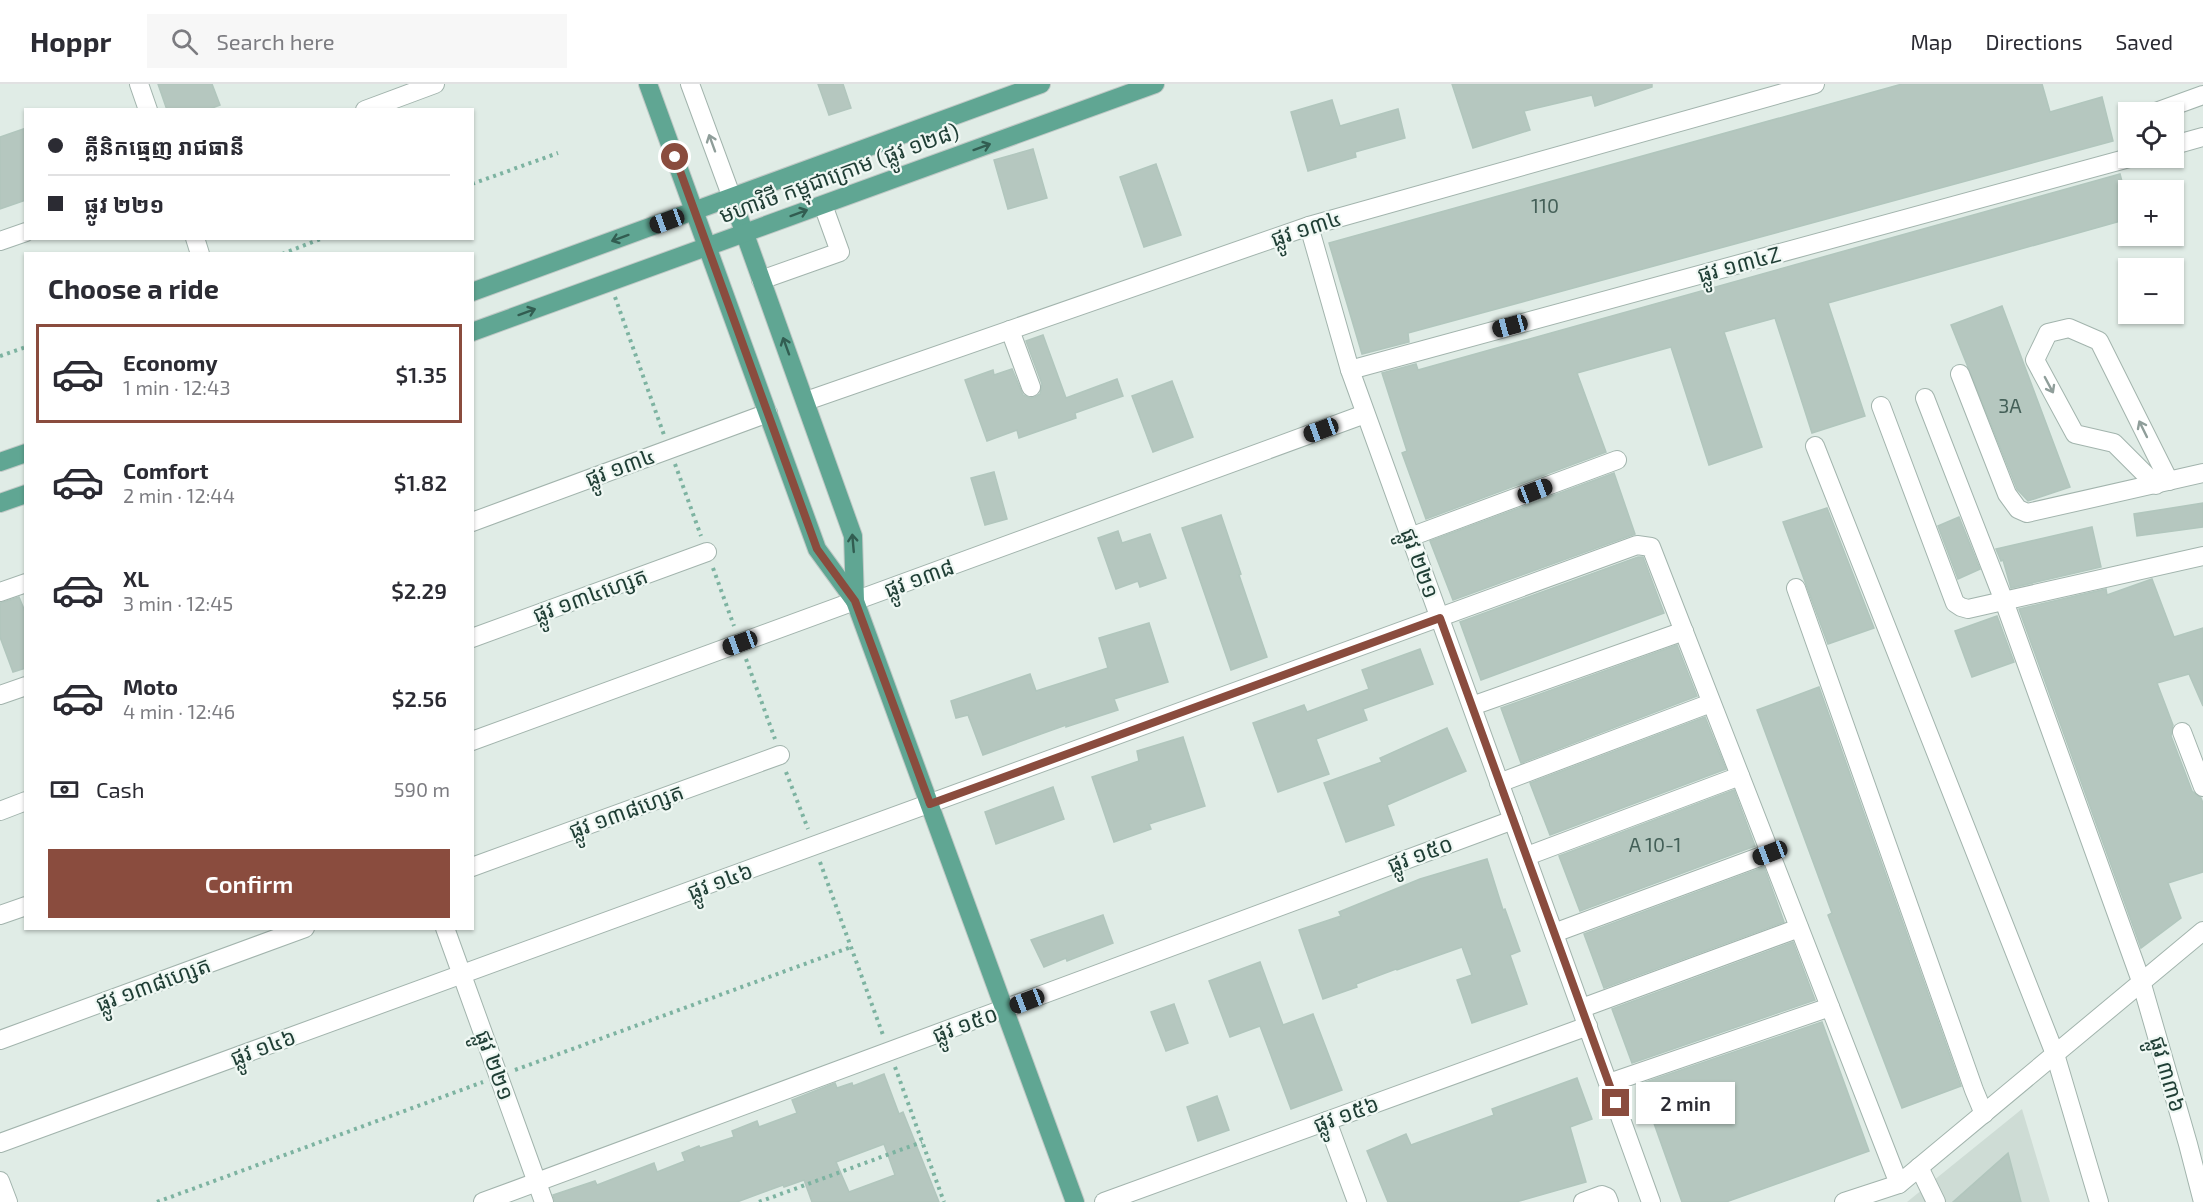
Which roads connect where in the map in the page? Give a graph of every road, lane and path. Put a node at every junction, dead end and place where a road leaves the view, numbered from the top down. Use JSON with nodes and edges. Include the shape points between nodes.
{"nodes":[{"id":1,"x":139,"y":84,"type":"edge"},
{"id":2,"x":435,"y":84,"type":"edge"},
{"id":3,"x":648,"y":84,"type":"edge"},
{"id":4,"x":690,"y":84,"type":"edge"},
{"id":5,"x":1041,"y":84,"type":"edge"},
{"id":6,"x":1155,"y":84,"type":"edge"},
{"id":7,"x":1815,"y":84,"type":"edge"},
{"id":8,"x":2203,"y":95,"type":"edge"},
{"id":9,"x":2184,"y":102,"type":"edge"},
{"id":10,"x":147,"y":108,"type":"edge"},
{"id":11,"x":369,"y":108,"type":"edge"},
{"id":12,"x":2203,"y":137,"type":"edge"},
{"id":13,"x":2184,"y":142,"type":"edge"},
{"id":14,"x":558,"y":153,"type":"dead end"},
{"id":15,"x":2118,"y":161,"type":"edge"},
{"id":16,"x":474,"y":183,"type":"edge"},
{"id":17,"x":732,"y":198,"type":"junction"},
{"id":18,"x":823,"y":205,"type":"junction"},
{"id":19,"x":695,"y":211,"type":"junction"},
{"id":20,"x":1309,"y":226,"type":"junction"},
{"id":21,"x":24,"y":233,"type":"edge"},
{"id":22,"x":744,"y":233,"type":"junction"},
{"id":23,"x":318,"y":240,"type":"edge"},
{"id":24,"x":0,"y":241,"type":"edge"},
{"id":25,"x":708,"y":246,"type":"junction"},
{"id":26,"x":287,"y":252,"type":"edge"},
{"id":27,"x":761,"y":280,"type":"junction"},
{"id":28,"x":610,"y":282,"type":"junction"},
{"id":29,"x":474,"y":291,"type":"edge"},
{"id":30,"x":1010,"y":330,"type":"junction"},
{"id":31,"x":474,"y":331,"type":"edge"},
{"id":32,"x":24,"y":348,"type":"edge"},
{"id":33,"x":0,"y":356,"type":"edge"},
{"id":34,"x":1350,"y":370,"type":"junction"},
{"id":35,"x":1960,"y":374,"type":"dead end"},
{"id":36,"x":1031,"y":387,"type":"dead end"},
{"id":37,"x":1925,"y":398,"type":"dead end"},
{"id":38,"x":806,"y":401,"type":"junction"},
{"id":39,"x":1881,"y":406,"type":"dead end"},
{"id":40,"x":768,"y":413,"type":"junction"},
{"id":41,"x":1365,"y":414,"type":"junction"},
{"id":42,"x":1815,"y":446,"type":"dead end"},
{"id":43,"x":669,"y":450,"type":"junction"},
{"id":44,"x":24,"y":454,"type":"edge"},
{"id":45,"x":1617,"y":460,"type":"dead end"},
{"id":46,"x":0,"y":462,"type":"edge"},
{"id":47,"x":2203,"y":473,"type":"edge"},
{"id":48,"x":2162,"y":483,"type":"junction"},
{"id":49,"x":24,"y":495,"type":"edge"},
{"id":50,"x":0,"y":504,"type":"edge"},
{"id":51,"x":474,"y":521,"type":"edge"},
{"id":52,"x":1410,"y":537,"type":"junction"},
{"id":53,"x":707,"y":552,"type":"junction"},
{"id":54,"x":2203,"y":556,"type":"edge"},
{"id":55,"x":24,"y":584,"type":"edge"},
{"id":56,"x":1796,"y":588,"type":"dead end"},
{"id":57,"x":0,"y":592,"type":"edge"},
{"id":58,"x":855,"y":601,"type":"junction"},
{"id":59,"x":2004,"y":601,"type":"junction"},
{"id":60,"x":1440,"y":618,"type":"junction"},
{"id":61,"x":1684,"y":631,"type":"junction"},
{"id":62,"x":474,"y":637,"type":"edge"},
{"id":63,"x":740,"y":643,"type":"junction"},
{"id":64,"x":24,"y":687,"type":"edge"},
{"id":65,"x":0,"y":695,"type":"edge"},
{"id":66,"x":1712,"y":703,"type":"junction"},
{"id":67,"x":1472,"y":706,"type":"junction"},
{"id":68,"x":2182,"y":732,"type":"dead end"},
{"id":69,"x":474,"y":740,"type":"edge"},
{"id":70,"x":780,"y":755,"type":"junction"},
{"id":71,"x":1740,"y":776,"type":"junction"},
{"id":72,"x":1499,"y":783,"type":"junction"},
{"id":73,"x":2203,"y":787,"type":"edge"},
{"id":74,"x":24,"y":802,"type":"edge"},
{"id":75,"x":930,"y":804,"type":"junction"},
{"id":76,"x":0,"y":811,"type":"edge"},
{"id":77,"x":1513,"y":820,"type":"junction"},
{"id":78,"x":814,"y":847,"type":"junction"},
{"id":79,"x":1770,"y":853,"type":"junction"},
{"id":80,"x":1527,"y":856,"type":"junction"},
{"id":81,"x":474,"y":866,"type":"edge"},
{"id":82,"x":24,"y":907,"type":"edge"},
{"id":83,"x":0,"y":915,"type":"edge"},
{"id":84,"x":1799,"y":928,"type":"junction"},
{"id":85,"x":300,"y":930,"type":"edge"},
{"id":86,"x":446,"y":930,"type":"edge"},
{"id":87,"x":2203,"y":931,"type":"edge"},
{"id":88,"x":1554,"y":933,"type":"junction"},
{"id":89,"x":462,"y":975,"type":"junction"},
{"id":90,"x":2141,"y":981,"type":"junction"},
{"id":91,"x":1830,"y":1007,"type":"junction"},
{"id":92,"x":1582,"y":1008,"type":"junction"},
{"id":93,"x":1005,"y":1009,"type":"junction"},
{"id":94,"x":1588,"y":1026,"type":"junction"},
{"id":95,"x":0,"y":1040,"type":"edge"},
{"id":96,"x":889,"y":1051,"type":"junction"},
{"id":97,"x":2055,"y":1054,"type":"junction"},
{"id":98,"x":1609,"y":1083,"type":"junction"},
{"id":99,"x":1984,"y":1114,"type":"junction"},
{"id":100,"x":1327,"y":1121,"type":"junction"},
{"id":101,"x":922,"y":1142,"type":"junction"},
{"id":102,"x":2196,"y":1142,"type":"edge"},
{"id":103,"x":0,"y":1143,"type":"edge"},
{"id":104,"x":1919,"y":1167,"type":"junction"},
{"id":105,"x":0,"y":1181,"type":"edge"},
{"id":106,"x":537,"y":1182,"type":"junction"},
{"id":107,"x":1899,"y":1184,"type":"junction"},
{"id":108,"x":8,"y":1202,"type":"edge"},
{"id":109,"x":483,"y":1202,"type":"edge"},
{"id":110,"x":544,"y":1202,"type":"edge"},
{"id":111,"x":759,"y":1202,"type":"edge"},
{"id":112,"x":944,"y":1202,"type":"edge"},
{"id":113,"x":1075,"y":1202,"type":"edge"},
{"id":114,"x":1104,"y":1202,"type":"edge"},
{"id":115,"x":1357,"y":1202,"type":"edge"},
{"id":116,"x":1583,"y":1202,"type":"edge"},
{"id":117,"x":1610,"y":1202,"type":"edge"},
{"id":118,"x":1651,"y":1202,"type":"edge"},
{"id":119,"x":1844,"y":1202,"type":"edge"},
{"id":120,"x":1935,"y":1202,"type":"edge"},
{"id":121,"x":2099,"y":1202,"type":"edge"},
{"id":122,"x":2203,"y":1202,"type":"edge"}],
"edges":[{"from":1,"to":10,"type":"street"},
{"from":2,"to":11,"type":"street"},
{"from":3,"to":19,"type":"main road"},
{"from":17,"to":4,"type":"street","one_way":true},
{"from":5,"to":17,"type":"main road","name":"មហាវិថី កម្ពុជាក្រោម (ផ្លូវ ១២៨)"},
{"from":18,"to":6,"type":"main road","name":"មហាវិថី កម្ពុជាក្រោម (ផ្លូវ ១២៨)","one_way":true},
{"from":7,"to":20,"type":"street","name":"ផ្លូវ ១៣៤"},
{"from":8,"to":9,"type":"street"},
{"from":12,"to":13,"type":"street"},
{"from":14,"to":16,"type":"path"},
{"from":15,"to":34,"type":"street","name":"ផ្លូវ ១៣៤Z"},
{"from":17,"to":19,"type":"main road","name":"មហាវិថី កម្ពុជាក្រោម (ផ្លូវ ១២៨)"},
{"from":17,"to":22,"type":"main road"},
{"from":22,"to":18,"type":"main road","name":"មហាវិថី កម្ពុជាក្រោម (ផ្លូវ ១២៨)","one_way":true},
{"from":18,"to":27,"type":"street","via":[[840,252]]},
{"from":19,"to":25,"type":"main road"},
{"from":19,"to":29,"type":"main road","name":"មហាវិថី កម្ពុជាក្រោម (ផ្លូវ ១២៨)","one_way":true},
{"from":20,"to":30,"type":"street","name":"ផ្លូវ ១៣៤"},
{"from":20,"to":34,"type":"street","name":"ផ្លូវ ២២១"},
{"from":21,"to":24,"type":"street"},
{"from":22,"to":25,"type":"main road","name":"មហាវិថី កម្ពុជាក្រោម (ផ្លូវ ១២៨)"},
{"from":22,"to":27,"type":"main road"},
{"from":23,"to":26,"type":"path"},
{"from":25,"to":28,"type":"main road","name":"មហាវិថី កម្ពុជាក្រោម (ផ្លូវ ១២៨)"},
{"from":25,"to":40,"type":"main road"},
{"from":38,"to":27,"type":"main road","one_way":true},
{"from":31,"to":28,"type":"main road","name":"មហាវិថី កម្ពុជាក្រោម (ផ្លូវ ១២៨)","one_way":true},
{"from":28,"to":43,"type":"path"},
{"from":30,"to":36,"type":"street"},
{"from":30,"to":38,"type":"street","name":"ផ្លូវ ១៣៤"},
{"from":32,"to":33,"type":"path"},
{"from":34,"to":41,"type":"street","name":"ផ្លូវ ២២១"},
{"from":35,"to":48,"type":"street","via":[[2007,494],[2018,509],[2027,513]]},
{"from":37,"to":59,"type":"street","name":"ផ្លូវ ៣៣៦"},
{"from":58,"to":38,"type":"main road","one_way":true,"via":[[853,536]]},
{"from":39,"to":59,"type":"street","via":[[1955,603],[1968,609]]},
{"from":40,"to":43,"type":"street","name":"ផ្លូវ ១៣៤"},
{"from":40,"to":58,"type":"main road","via":[[817,549]]},
{"from":41,"to":52,"type":"street","name":"ផ្លូវ ២២១"},
{"from":41,"to":58,"type":"street","name":"ផ្លូវ ១៣៨"},
{"from":42,"to":97,"type":"street"},
{"from":43,"to":51,"type":"street","name":"ផ្លូវ ១៣៤"},
{"from":43,"to":53,"type":"path"},
{"from":44,"to":46,"type":"main road"},
{"from":45,"to":52,"type":"street"},
{"from":47,"to":48,"type":"street"},
{"from":48,"to":48,"type":"street","one_way":true,"via":[[2099,341],[2069,328],[2048,333],[2035,360],[2075,434],[2114,443]]},
{"from":49,"to":50,"type":"main road"},
{"from":52,"to":60,"type":"street","name":"ផ្លូវ ២២១"},
{"from":53,"to":62,"type":"street","name":"ផ្លូវ ១៣៤ហ្សេត"},
{"from":53,"to":63,"type":"path"},
{"from":54,"to":59,"type":"street"},
{"from":55,"to":57,"type":"street"},
{"from":56,"to":99,"type":"street"},
{"from":58,"to":63,"type":"street","name":"ផ្លូវ ១៣៨"},
{"from":58,"to":75,"type":"main road"},
{"from":59,"to":90,"type":"street","name":"ផ្លូវ ៣៣៦"},
{"from":60,"to":61,"type":"street","name":"ផ្លូវ ១៤៦","via":[[1637,545],[1647,545]]},
{"from":60,"to":67,"type":"street","name":"ផ្លូវ ២២១"},
{"from":60,"to":75,"type":"street","name":"ផ្លូវ ១៤៦"},
{"from":61,"to":66,"type":"street"},
{"from":61,"to":67,"type":"street"},
{"from":63,"to":69,"type":"street","name":"ផ្លូវ ១៣៨"},
{"from":63,"to":70,"type":"path"},
{"from":64,"to":65,"type":"street"},
{"from":66,"to":71,"type":"street"},
{"from":66,"to":72,"type":"street"},
{"from":67,"to":72,"type":"street","name":"ផ្លូវ ២២១"},
{"from":68,"to":73,"type":"street"},
{"from":70,"to":78,"type":"path"},
{"from":70,"to":81,"type":"street","name":"ផ្លូវ ១៣៨ហ្សេត"},
{"from":71,"to":79,"type":"street"},
{"from":71,"to":80,"type":"street"},
{"from":72,"to":77,"type":"street","name":"ផ្លូវ ២២១"},
{"from":74,"to":76,"type":"street"},
{"from":75,"to":78,"type":"street","name":"ផ្លូវ ១៤៦"},
{"from":75,"to":93,"type":"main road"},
{"from":77,"to":80,"type":"street","name":"ផ្លូវ ២២១"},
{"from":77,"to":93,"type":"street","name":"ផ្លូវ ១៥០"},
{"from":78,"to":89,"type":"street","name":"ផ្លូវ ១៤៦"},
{"from":78,"to":96,"type":"path"},
{"from":79,"to":84,"type":"street"},
{"from":79,"to":88,"type":"street"},
{"from":80,"to":88,"type":"street","name":"ផ្លូវ ២២១"},
{"from":82,"to":83,"type":"street"},
{"from":84,"to":91,"type":"street"},
{"from":84,"to":92,"type":"street"},
{"from":85,"to":95,"type":"street","name":"ផ្លូវ ១៣៨ហ្សេត"},
{"from":86,"to":89,"type":"street","name":"ផ្លូវ ២២១"},
{"from":87,"to":90,"type":"street"},
{"from":88,"to":92,"type":"street","name":"ផ្លូវ ២២១"},
{"from":89,"to":103,"type":"street","name":"ផ្លូវ ១៤៦"},
{"from":89,"to":106,"type":"street","name":"ផ្លូវ ២២១"},
{"from":90,"to":97,"type":"street"},
{"from":90,"to":102,"type":"street","name":"ផ្លូវ ៣៣៦"},
{"from":91,"to":98,"type":"street"},
{"from":91,"to":107,"type":"street"},
{"from":92,"to":94,"type":"street","name":"ផ្លូវ ២២១"},
{"from":93,"to":96,"type":"street","name":"ផ្លូវ ១៥០"},
{"from":93,"to":113,"type":"main road"},
{"from":94,"to":98,"type":"street","name":"ផ្លូវ ២២១"},
{"from":94,"to":100,"type":"street","name":"ផ្លូវ ១៥៦"},
{"from":96,"to":101,"type":"path"},
{"from":96,"to":106,"type":"street","name":"ផ្លូវ ១៥០"},
{"from":97,"to":99,"type":"street"},
{"from":97,"to":121,"type":"street"},
{"from":98,"to":118,"type":"street","name":"ផ្លូវ ២២១"},
{"from":99,"to":104,"type":"street"},
{"from":100,"to":114,"type":"street","name":"ផ្លូវ ១៥៦"},
{"from":100,"to":115,"type":"street"},
{"from":101,"to":111,"type":"path"},
{"from":101,"to":112,"type":"path"},
{"from":102,"to":122,"type":"street","name":"ផ្លូវ ៣៣៦"},
{"from":104,"to":107,"type":"street"},
{"from":104,"to":120,"type":"street"},
{"from":105,"to":108,"type":"street"},
{"from":106,"to":109,"type":"street","name":"ផ្លូវ ១៥០"},
{"from":106,"to":110,"type":"street","name":"ផ្លូវ ២២១"},
{"from":107,"to":119,"type":"street"},
{"from":116,"to":117,"type":"street","via":[[1602,1195]]}]}
